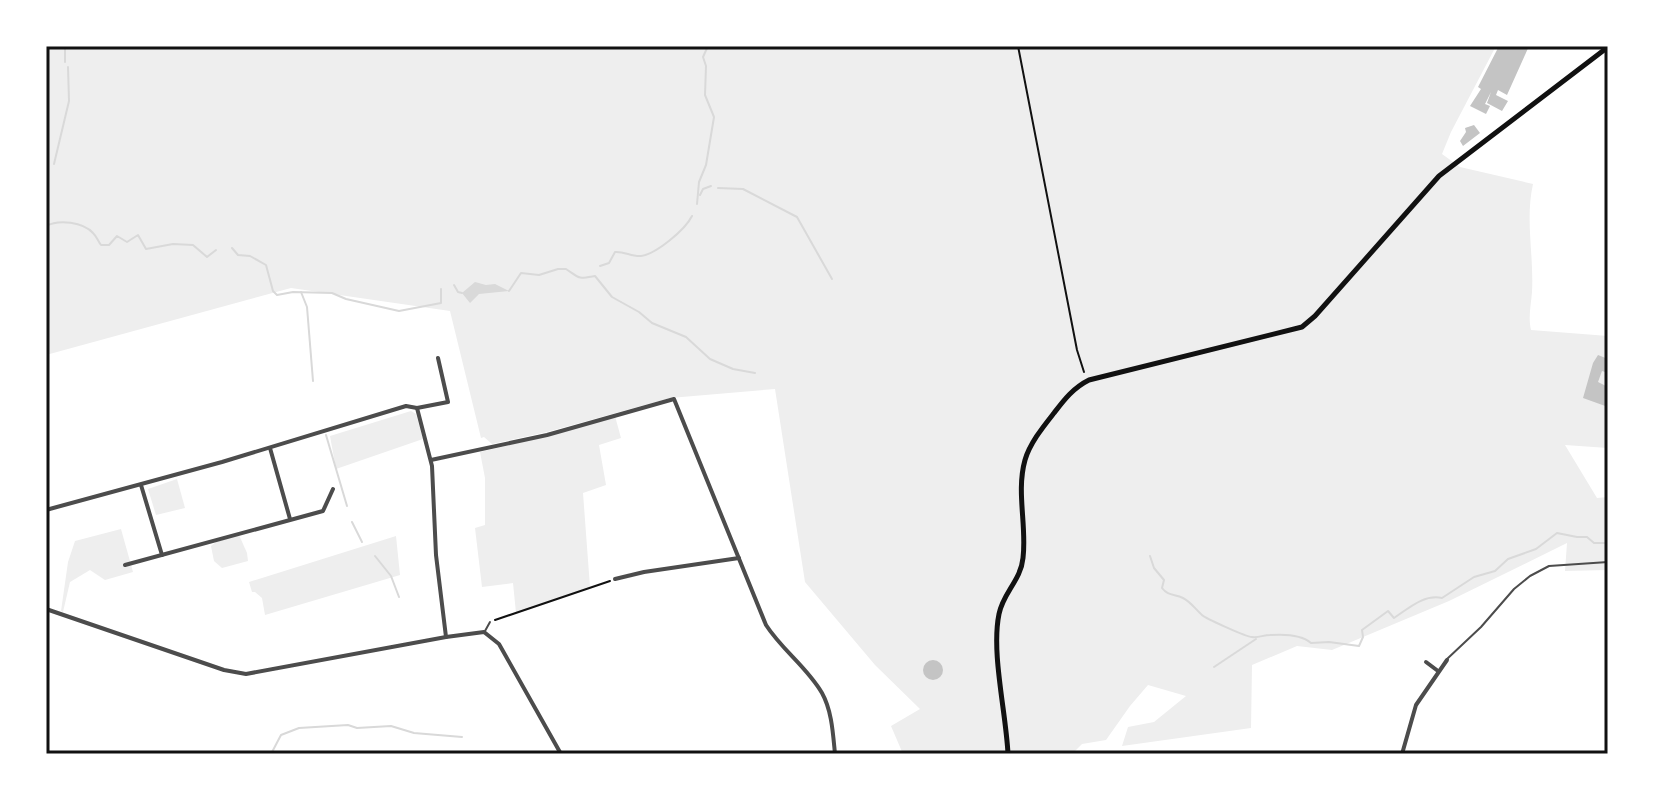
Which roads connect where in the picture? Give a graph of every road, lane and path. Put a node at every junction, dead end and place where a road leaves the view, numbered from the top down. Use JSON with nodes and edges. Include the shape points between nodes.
{"nodes":[{"id":1,"x":1018,"y":46,"type":"edge"},
{"id":2,"x":1608,"y":47,"type":"edge"},
{"id":3,"x":438,"y":358,"type":"dead end"},
{"id":4,"x":1084,"y":372,"type":"joint"},
{"id":5,"x":1089,"y":380,"type":"junction"},
{"id":6,"x":417,"y":408,"type":"junction"},
{"id":7,"x":270,"y":447,"type":"junction"},
{"id":8,"x":431,"y":460,"type":"junction"},
{"id":9,"x":141,"y":485,"type":"junction"},
{"id":10,"x":333,"y":489,"type":"dead end"},
{"id":11,"x":46,"y":510,"type":"edge"},
{"id":12,"x":290,"y":519,"type":"junction"},
{"id":13,"x":162,"y":555,"type":"junction"},
{"id":14,"x":739,"y":558,"type":"junction"},
{"id":15,"x":1608,"y":562,"type":"edge"},
{"id":16,"x":125,"y":565,"type":"dead end"},
{"id":17,"x":615,"y":579,"type":"joint"},
{"id":18,"x":46,"y":609,"type":"edge"},
{"id":19,"x":490,"y":622,"type":"joint"},
{"id":20,"x":484,"y":632,"type":"junction"},
{"id":21,"x":446,"y":637,"type":"junction"},
{"id":22,"x":1447,"y":660,"type":"joint"},
{"id":23,"x":1426,"y":662,"type":"dead end"},
{"id":24,"x":1438,"y":671,"type":"junction"},
{"id":25,"x":561,"y":754,"type":"edge"},
{"id":26,"x":835,"y":754,"type":"edge"},
{"id":27,"x":1008,"y":754,"type":"edge"},
{"id":28,"x":1402,"y":754,"type":"edge"}],
"edges":[{"from":1,"to":4,"type":"path"},
{"from":2,"to":5,"type":"main road","via":[[1439,176],[1302,327]]},
{"from":3,"to":6,"type":"street","via":[[448,402]]},
{"from":4,"to":5,"type":"lane"},
{"from":5,"to":27,"type":"main road","via":[[1075,388],[1054,414],[1024,462],[1024,558],[997,625]]},
{"from":6,"to":7,"type":"street","via":[[406,406]]},
{"from":6,"to":8,"type":"street"},
{"from":7,"to":9,"type":"street"},
{"from":7,"to":12,"type":"street"},
{"from":8,"to":14,"type":"street","via":[[674,399]]},
{"from":8,"to":21,"type":"street"},
{"from":9,"to":11,"type":"street"},
{"from":9,"to":13,"type":"street"},
{"from":10,"to":12,"type":"street","via":[[325,510]]},
{"from":12,"to":13,"type":"street"},
{"from":13,"to":16,"type":"street"},
{"from":14,"to":17,"type":"street"},
{"from":14,"to":26,"type":"street","via":[[771,633],[823,696]]},
{"from":15,"to":22,"type":"lane","via":[[1549,566],[1530,576]]},
{"from":17,"to":19,"type":"path"},
{"from":18,"to":21,"type":"street","via":[[239,674]]},
{"from":19,"to":20,"type":"lane"},
{"from":20,"to":21,"type":"street"},
{"from":20,"to":25,"type":"street","via":[[499,644]]},
{"from":22,"to":24,"type":"street"},
{"from":23,"to":24,"type":"street"},
{"from":24,"to":28,"type":"street","via":[[1416,705]]}]}
